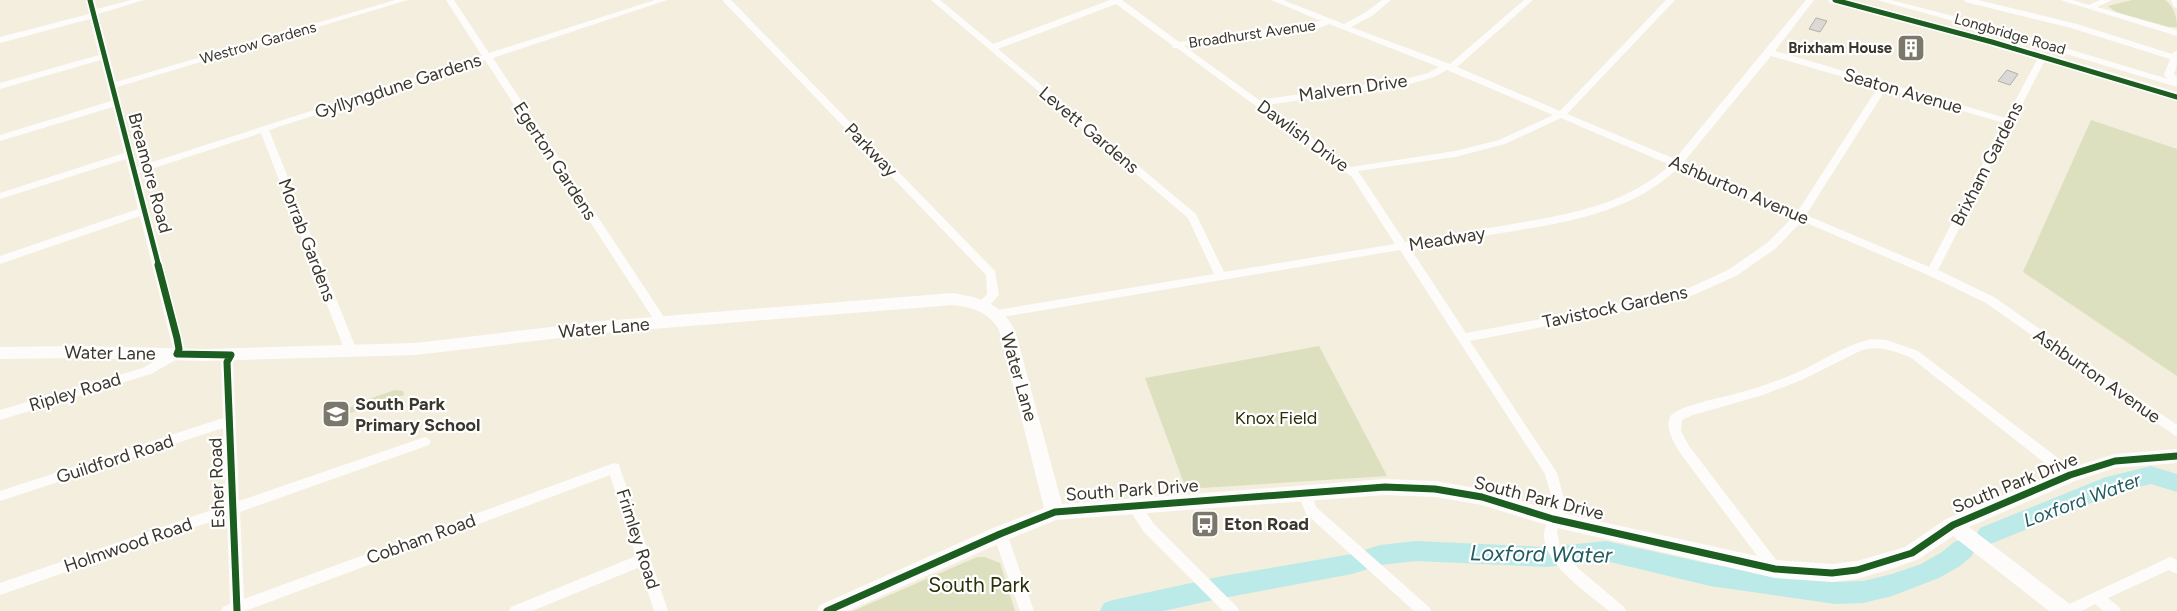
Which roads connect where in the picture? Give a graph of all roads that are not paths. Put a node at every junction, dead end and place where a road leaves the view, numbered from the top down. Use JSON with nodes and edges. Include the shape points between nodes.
{"nodes":[{"id":1,"x":90,"y":0,"type":"edge"},
{"id":2,"x":140,"y":0,"type":"edge"},
{"id":3,"x":404,"y":0,"type":"edge"},
{"id":4,"x":450,"y":0,"type":"edge"},
{"id":5,"x":663,"y":0,"type":"edge"},
{"id":6,"x":726,"y":0,"type":"edge"},
{"id":7,"x":935,"y":0,"type":"edge"},
{"id":8,"x":1117,"y":0,"type":"edge"},
{"id":9,"x":1275,"y":0,"type":"edge"},
{"id":10,"x":1388,"y":0,"type":"edge"},
{"id":11,"x":1529,"y":0,"type":"edge"},
{"id":12,"x":1671,"y":0,"type":"edge"},
{"id":13,"x":1810,"y":0,"type":"edge"},
{"id":14,"x":1835,"y":0,"type":"edge"},
{"id":15,"x":1881,"y":0,"type":"edge"},
{"id":16,"x":1968,"y":0,"type":"edge"},
{"id":17,"x":2064,"y":0,"type":"edge"},
{"id":18,"x":2108,"y":0,"type":"edge"},
{"id":19,"x":2175,"y":0,"type":"edge"},
{"id":20,"x":2177,"y":5,"type":"edge"},
{"id":21,"x":2090,"y":7,"type":"junction"},
{"id":22,"x":93,"y":14,"type":"junction"},
{"id":23,"x":1327,"y":20,"type":"junction"},
{"id":24,"x":1344,"y":27,"type":"junction"},
{"id":25,"x":2177,"y":32,"type":"edge"},
{"id":26,"x":0,"y":40,"type":"edge"},
{"id":27,"x":1176,"y":46,"type":"junction"},
{"id":28,"x":992,"y":48,"type":"junction"},
{"id":29,"x":1768,"y":52,"type":"junction"},
{"id":30,"x":104,"y":56,"type":"junction"},
{"id":31,"x":2043,"y":56,"type":"junction"},
{"id":32,"x":2176,"y":56,"type":"edge"},
{"id":33,"x":487,"y":57,"type":"junction"},
{"id":34,"x":1449,"y":67,"type":"junction"},
{"id":35,"x":0,"y":86,"type":"edge"},
{"id":36,"x":112,"y":86,"type":"junction"},
{"id":37,"x":1883,"y":86,"type":"junction"},
{"id":38,"x":2175,"y":88,"type":"edge"},
{"id":39,"x":116,"y":103,"type":"junction"},
{"id":40,"x":1257,"y":103,"type":"junction"},
{"id":41,"x":1561,"y":115,"type":"junction"},
{"id":42,"x":2009,"y":122,"type":"junction"},
{"id":43,"x":264,"y":129,"type":"junction"},
{"id":44,"x":0,"y":138,"type":"edge"},
{"id":45,"x":129,"y":155,"type":"junction"},
{"id":46,"x":1677,"y":164,"type":"junction"},
{"id":47,"x":1351,"y":170,"type":"junction"},
{"id":48,"x":134,"y":172,"type":"junction"},
{"id":49,"x":0,"y":196,"type":"edge"},
{"id":50,"x":144,"y":211,"type":"junction"},
{"id":51,"x":1800,"y":216,"type":"junction"},
{"id":52,"x":1403,"y":246,"type":"junction"},
{"id":53,"x":0,"y":260,"type":"edge"},
{"id":54,"x":1932,"y":272,"type":"junction"},
{"id":55,"x":1221,"y":277,"type":"junction"},
{"id":56,"x":982,"y":306,"type":"junction"},
{"id":57,"x":997,"y":314,"type":"junction"},
{"id":58,"x":657,"y":323,"type":"junction"},
{"id":59,"x":1462,"y":338,"type":"junction"},
{"id":60,"x":346,"y":351,"type":"junction"},
{"id":61,"x":0,"y":353,"type":"edge"},
{"id":62,"x":177,"y":354,"type":"junction"},
{"id":63,"x":231,"y":355,"type":"junction"},
{"id":64,"x":0,"y":415,"type":"edge"},
{"id":65,"x":230,"y":421,"type":"junction"},
{"id":66,"x":2177,"y":432,"type":"edge"},
{"id":67,"x":425,"y":442,"type":"dead end"},
{"id":68,"x":2177,"y":456,"type":"edge"},
{"id":69,"x":614,"y":468,"type":"joint"},
{"id":70,"x":2070,"y":475,"type":"junction"},
{"id":71,"x":1305,"y":494,"type":"junction"},
{"id":72,"x":0,"y":496,"type":"edge"},
{"id":73,"x":1133,"y":504,"type":"junction"},
{"id":74,"x":234,"y":508,"type":"junction"},
{"id":75,"x":1055,"y":512,"type":"junction"},
{"id":76,"x":1553,"y":519,"type":"junction"},
{"id":77,"x":1953,"y":525,"type":"junction"},
{"id":78,"x":1000,"y":534,"type":"junction"},
{"id":79,"x":644,"y":559,"type":"junction"},
{"id":80,"x":2177,"y":568,"type":"edge"},
{"id":81,"x":1775,"y":569,"type":"junction"},
{"id":82,"x":0,"y":589,"type":"edge"},
{"id":83,"x":2096,"y":597,"type":"junction"},
{"id":84,"x":1228,"y":607,"type":"edge"},
{"id":85,"x":234,"y":610,"type":"edge"},
{"id":86,"x":516,"y":611,"type":"edge"},
{"id":87,"x":661,"y":611,"type":"edge"},
{"id":88,"x":826,"y":611,"type":"edge"},
{"id":89,"x":1027,"y":611,"type":"edge"},
{"id":90,"x":1424,"y":611,"type":"edge"},
{"id":91,"x":1619,"y":611,"type":"edge"},
{"id":92,"x":2066,"y":611,"type":"edge"},
{"id":93,"x":2114,"y":611,"type":"edge"}],
"edges":[{"from":1,"to":22,"type":"street","name":"Breamore Road"},
{"from":2,"to":22,"type":"street"},
{"from":3,"to":36,"type":"street","name":"Westrow Gardens"},
{"from":4,"to":33,"type":"street","name":"Egerton Gardens"},
{"from":5,"to":33,"type":"street","name":"Gyllyngdune Gardens"},
{"from":6,"to":56,"type":"street","name":"Parkway","via":[[992,274],[993,295]]},
{"from":7,"to":28,"type":"street","name":"Levett Gardens"},
{"from":8,"to":27,"type":"street","name":"Dawlish Drive"},
{"from":8,"to":28,"type":"street"},
{"from":9,"to":23,"type":"street","name":"Ashburton Avenue"},
{"from":10,"to":24,"type":"street"},
{"from":11,"to":34,"type":"street","name":"Malvern Drive"},
{"from":12,"to":41,"type":"street"},
{"from":13,"to":29,"type":"street","name":"Meadway"},
{"from":14,"to":31,"type":"main road","name":"Longbridge Road"},
{"from":15,"to":38,"type":"street","via":[[1990,28]]},
{"from":16,"to":32,"type":"street"},
{"from":17,"to":21,"type":"street"},
{"from":18,"to":21,"type":"street"},
{"from":19,"to":20,"type":"street"},
{"from":21,"to":25,"type":"street"},
{"from":22,"to":26,"type":"street"},
{"from":22,"to":30,"type":"street","name":"Breamore Road"},
{"from":23,"to":24,"type":"street","name":"Ashburton Avenue"},
{"from":23,"to":27,"type":"street","name":"Broadhurst Avenue","via":[[1320,25],[1185,42]]},
{"from":24,"to":34,"type":"street","name":"Ashburton Avenue"},
{"from":27,"to":40,"type":"street","name":"Dawlish Drive"},
{"from":28,"to":55,"type":"street","name":"Levett Gardens","via":[[1192,216]]},
{"from":29,"to":37,"type":"street","name":"Seaton Avenue"},
{"from":29,"to":46,"type":"street","name":"Meadway"},
{"from":30,"to":35,"type":"street"},
{"from":30,"to":36,"type":"street","name":"Breamore Road"},
{"from":31,"to":38,"type":"main road","name":"Longbridge Road"},
{"from":31,"to":42,"type":"street","name":"Brixham Gardens"},
{"from":32,"to":38,"type":"street","via":[[2169,75]]},
{"from":33,"to":43,"type":"street","name":"Gyllyngdune Gardens"},
{"from":33,"to":58,"type":"street","name":"Egerton Gardens","via":[[658,317]]},
{"from":34,"to":40,"type":"street","name":"Malvern Drive","via":[[1406,82]]},
{"from":34,"to":41,"type":"street","name":"Ashburton Avenue"},
{"from":36,"to":39,"type":"street","name":"Breamore Road"},
{"from":37,"to":42,"type":"street","name":"Seaton Avenue"},
{"from":37,"to":51,"type":"street","name":"Tavistock Gardens"},
{"from":39,"to":44,"type":"street"},
{"from":39,"to":45,"type":"street","name":"Breamore Road"},
{"from":40,"to":47,"type":"street","name":"Dawlish Drive"},
{"from":41,"to":46,"type":"street","name":"Ashburton Avenue"},
{"from":41,"to":47,"type":"street","via":[[1502,142],[1455,154]]},
{"from":42,"to":54,"type":"street","name":"Brixham Gardens"},
{"from":43,"to":48,"type":"street","name":"Gyllyngdune Gardens"},
{"from":43,"to":60,"type":"street","name":"Morrab Gardens","via":[[349,346]]},
{"from":45,"to":48,"type":"street","name":"Breamore Road"},
{"from":45,"to":49,"type":"street"},
{"from":46,"to":51,"type":"street","name":"Ashburton Avenue"},
{"from":46,"to":52,"type":"street","name":"Meadway","via":[[1640,193],[1597,211]]},
{"from":47,"to":52,"type":"street","name":"Dawlish Drive"},
{"from":48,"to":50,"type":"street","name":"Breamore Road"},
{"from":50,"to":53,"type":"street"},
{"from":50,"to":62,"type":"street","name":"Breamore Road","via":[[177,338]]},
{"from":51,"to":54,"type":"street","name":"Ashburton Avenue"},
{"from":51,"to":59,"type":"street","name":"Tavistock Gardens","via":[[1770,246],[1732,273],[1678,297]]},
{"from":52,"to":55,"type":"street","name":"Meadway"},
{"from":52,"to":59,"type":"street","name":"Dawlish Drive"},
{"from":54,"to":66,"type":"street","name":"Ashburton Avenue","via":[[1990,300]]},
{"from":55,"to":57,"type":"street","name":"Meadway"},
{"from":56,"to":57,"type":"street","name":"Water Lane"},
{"from":56,"to":58,"type":"street","name":"Water Lane","via":[[953,299]]},
{"from":57,"to":75,"type":"street","name":"Water Lane","via":[[1009,337]]},
{"from":58,"to":60,"type":"street","name":"Water Lane","via":[[415,349]]},
{"from":59,"to":76,"type":"street","name":"Dawlish Drive","via":[[1552,473],[1560,509]]},
{"from":60,"to":63,"type":"street","name":"Water Lane"},
{"from":61,"to":62,"type":"street","name":"Water Lane"},
{"from":62,"to":63,"type":"street","name":"Water Lane"},
{"from":62,"to":64,"type":"street","name":"Ripley Road","via":[[147,371]]},
{"from":63,"to":65,"type":"street","name":"Esher Road","via":[[228,362]]},
{"from":65,"to":72,"type":"street","name":"Guildford Road"},
{"from":65,"to":74,"type":"street","name":"Esher Road"},
{"from":67,"to":74,"type":"street","name":"Holmwood Road"},
{"from":68,"to":70,"type":"street","name":"South Park Drive","via":[[2115,461]]},
{"from":69,"to":79,"type":"street","name":"Frimley Road"},
{"from":69,"to":85,"type":"street","name":"Cobham Road"},
{"from":70,"to":77,"type":"street","name":"South Park Drive"},
{"from":70,"to":81,"type":"street","via":[[1914,354],[1887,344],[1859,346],[1800,376],[1676,418],[1675,431],[1684,449]]},
{"from":71,"to":73,"type":"street","name":"South Park Drive"},
{"from":71,"to":76,"type":"street","name":"South Park Drive","via":[[1385,487],[1435,489],[1482,498]]},
{"from":71,"to":90,"type":"street","via":[[1311,510]]},
{"from":73,"to":75,"type":"street","name":"South Park Drive"},
{"from":73,"to":84,"type":"street","via":[[1148,527]]},
{"from":74,"to":82,"type":"street","name":"Holmwood Road"},
{"from":74,"to":85,"type":"street","name":"Esher Road"},
{"from":75,"to":78,"type":"street","name":"South Park Drive"},
{"from":76,"to":81,"type":"street","name":"South Park Drive"},
{"from":76,"to":91,"type":"street","name":"Dawlish Drive","via":[[1550,532],[1557,556]]},
{"from":77,"to":81,"type":"street","name":"South Park Drive","via":[[1912,553],[1857,570],[1832,573]]},
{"from":77,"to":92,"type":"street"},
{"from":78,"to":88,"type":"street","name":"South Park Drive"},
{"from":78,"to":89,"type":"street"},
{"from":79,"to":86,"type":"street"},
{"from":79,"to":87,"type":"street","name":"Frimley Road"},
{"from":80,"to":83,"type":"street","via":[[2170,563]]},
{"from":83,"to":92,"type":"street"},
{"from":83,"to":93,"type":"street"}]}
